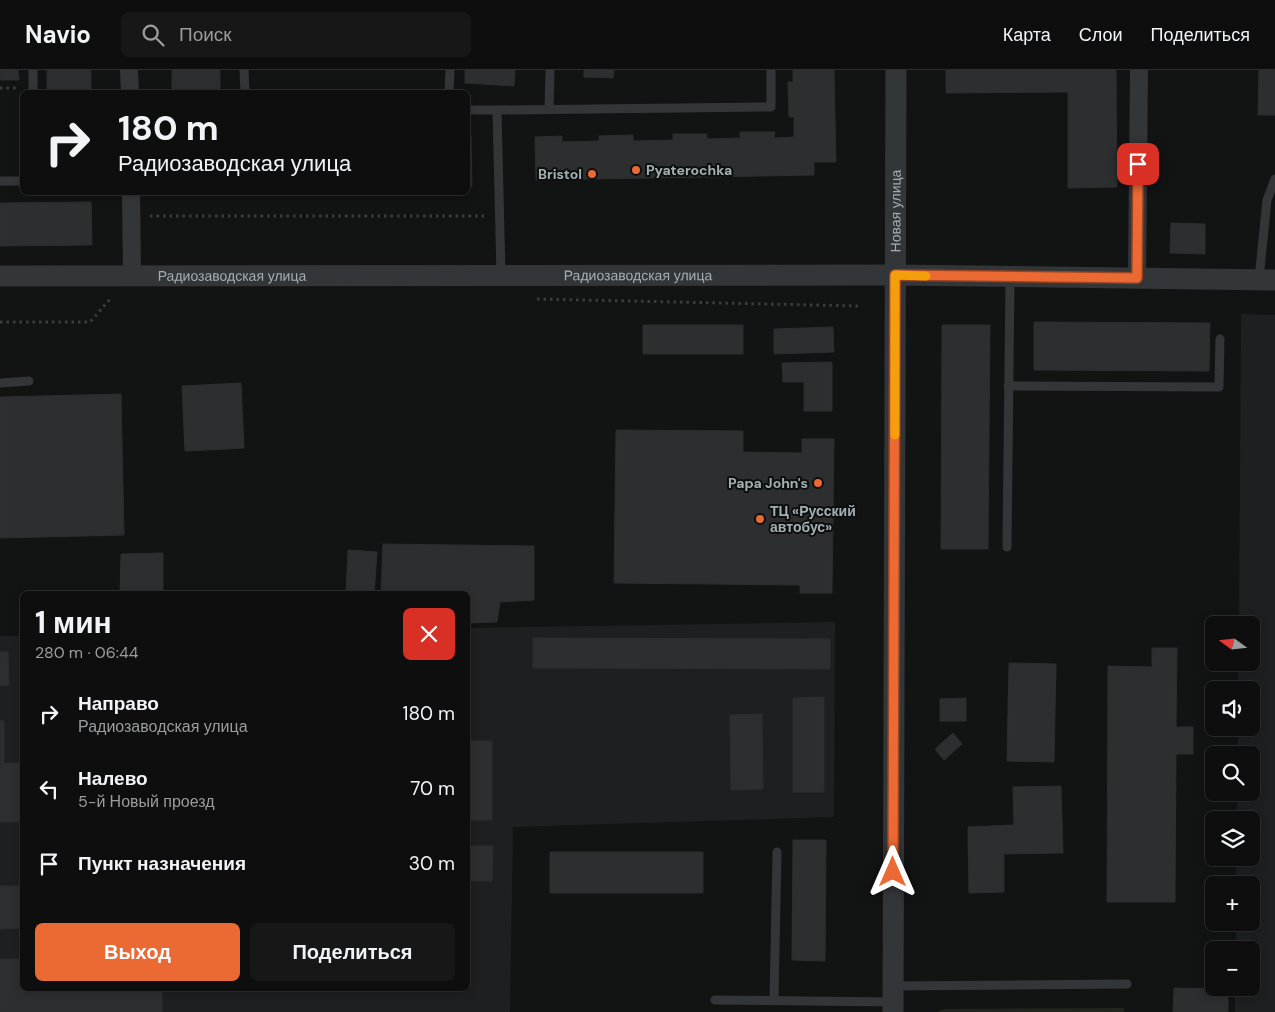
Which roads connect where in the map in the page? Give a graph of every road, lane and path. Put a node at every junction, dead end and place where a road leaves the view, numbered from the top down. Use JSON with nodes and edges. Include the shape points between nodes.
{"nodes":[{"id":1,"x":32,"y":70,"type":"edge"},
{"id":2,"x":129,"y":70,"type":"edge"},
{"id":3,"x":244,"y":70,"type":"edge"},
{"id":4,"x":450,"y":70,"type":"edge"},
{"id":5,"x":550,"y":70,"type":"edge"},
{"id":6,"x":771,"y":70,"type":"edge"},
{"id":7,"x":896,"y":70,"type":"edge"},
{"id":8,"x":1139,"y":70,"type":"edge"},
{"id":9,"x":32,"y":90,"type":"edge"},
{"id":10,"x":130,"y":90,"type":"edge"},
{"id":11,"x":244,"y":90,"type":"edge"},
{"id":12,"x":449,"y":90,"type":"edge"},
{"id":13,"x":549,"y":109,"type":"junction"},
{"id":14,"x":470,"y":110,"type":"edge"},
{"id":15,"x":497,"y":110,"type":"junction"},
{"id":16,"x":1275,"y":179,"type":"edge"},
{"id":17,"x":0,"y":181,"type":"edge"},
{"id":18,"x":20,"y":181,"type":"edge"},
{"id":19,"x":131,"y":195,"type":"edge"},
{"id":20,"x":131,"y":216,"type":"junction"},
{"id":21,"x":499,"y":216,"type":"junction"},
{"id":22,"x":895,"y":275,"type":"junction"},
{"id":23,"x":0,"y":276,"type":"edge"},
{"id":24,"x":132,"y":276,"type":"junction"},
{"id":25,"x":501,"y":276,"type":"junction"},
{"id":26,"x":1010,"y":277,"type":"junction"},
{"id":27,"x":1137,"y":278,"type":"junction"},
{"id":28,"x":1267,"y":280,"type":"edge"},
{"id":29,"x":113,"y":297,"type":"dead end"},
{"id":30,"x":533,"y":299,"type":"dead end"},
{"id":31,"x":859,"y":306,"type":"dead end"},
{"id":32,"x":0,"y":322,"type":"edge"},
{"id":33,"x":1220,"y":340,"type":"dead end"},
{"id":34,"x":29,"y":381,"type":"dead end"},
{"id":35,"x":0,"y":382,"type":"edge"},
{"id":36,"x":1008,"y":386,"type":"junction"},
{"id":37,"x":1006,"y":547,"type":"dead end"},
{"id":38,"x":777,"y":852,"type":"dead end"},
{"id":39,"x":1127,"y":984,"type":"dead end"},
{"id":40,"x":715,"y":1000,"type":"dead end"},
{"id":41,"x":774,"y":1000,"type":"junction"},
{"id":42,"x":893,"y":1000,"type":"edge"}],
"edges":[{"from":1,"to":9,"type":"lane"},
{"from":2,"to":10,"type":"street"},
{"from":3,"to":11,"type":"lane"},
{"from":4,"to":12,"type":"lane"},
{"from":5,"to":13,"type":"lane"},
{"from":6,"to":13,"type":"lane","via":[[771,107]]},
{"from":7,"to":22,"type":"street","name":"Новая улица"},
{"from":8,"to":27,"type":"street"},
{"from":13,"to":15,"type":"lane"},
{"from":14,"to":15,"type":"lane"},
{"from":15,"to":21,"type":"lane"},
{"from":16,"to":28,"type":"lane","via":[[1267,200]]},
{"from":17,"to":18,"type":"lane"},
{"from":19,"to":20,"type":"street"},
{"from":20,"to":21,"type":"path"},
{"from":20,"to":24,"type":"street"},
{"from":21,"to":25,"type":"lane"},
{"from":22,"to":25,"type":"street","name":"Радиозаводская улица"},
{"from":22,"to":26,"type":"street","name":"Радиозаводская улица"},
{"from":22,"to":42,"type":"street","name":"Новая улица"},
{"from":23,"to":24,"type":"street","name":"Радиозаводская улица"},
{"from":24,"to":25,"type":"street","name":"Радиозаводская улица"},
{"from":26,"to":27,"type":"street","name":"Радиозаводская улица"},
{"from":26,"to":36,"type":"lane"},
{"from":27,"to":28,"type":"street","name":"Радиозаводская улица"},
{"from":29,"to":32,"type":"path","via":[[90,322]]},
{"from":30,"to":31,"type":"path"},
{"from":33,"to":36,"type":"lane","via":[[1219,387]]},
{"from":34,"to":35,"type":"lane"},
{"from":36,"to":37,"type":"lane"},
{"from":38,"to":41,"type":"lane"},
{"from":39,"to":42,"type":"lane"},
{"from":40,"to":41,"type":"lane"},
{"from":41,"to":42,"type":"lane"}]}
